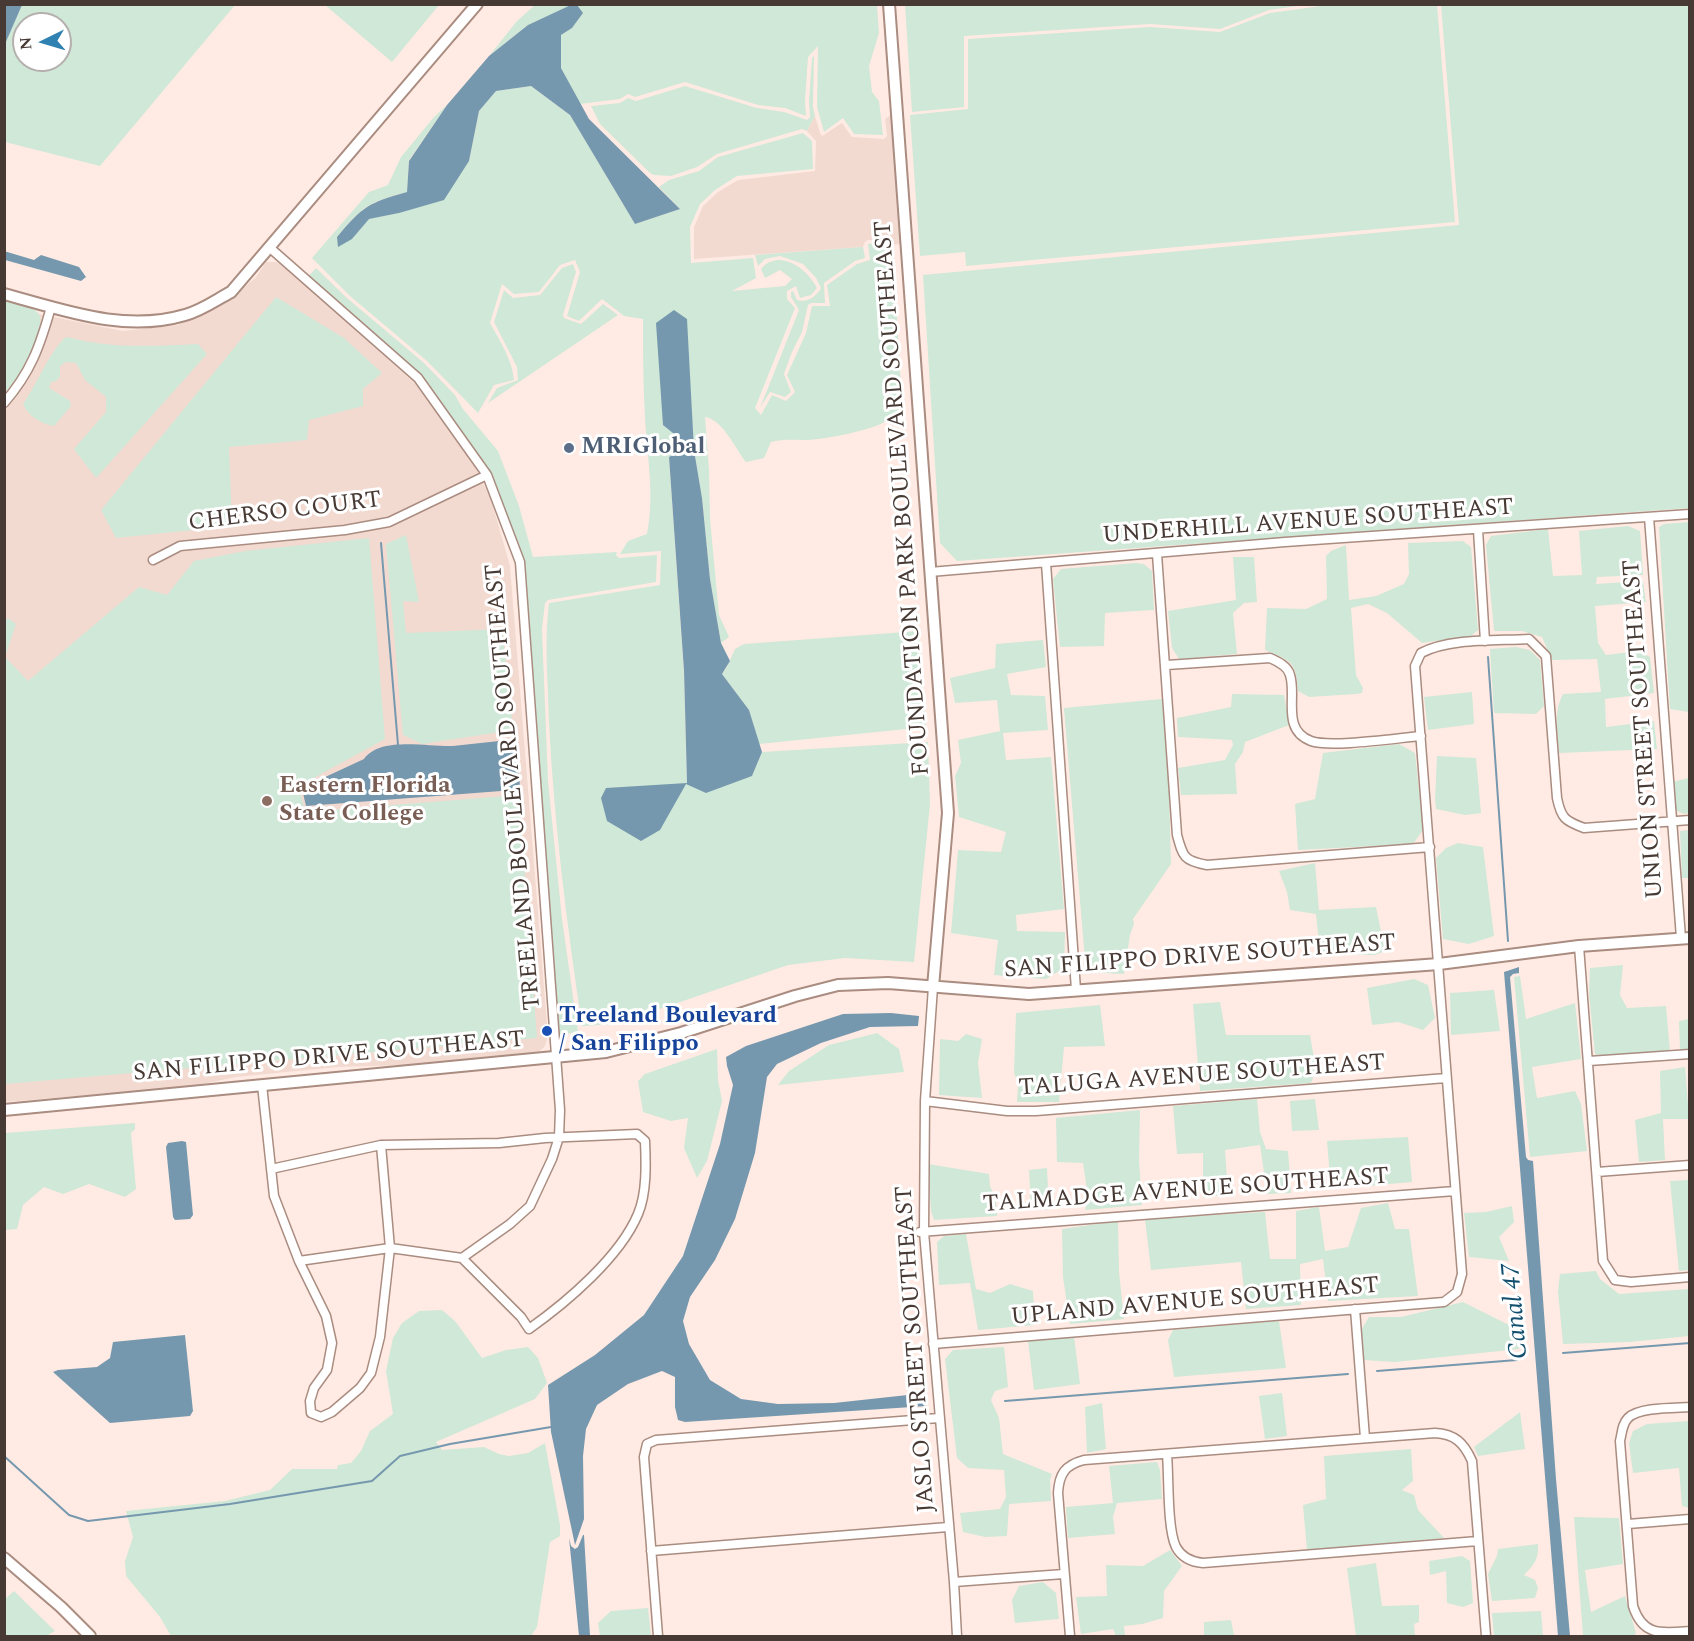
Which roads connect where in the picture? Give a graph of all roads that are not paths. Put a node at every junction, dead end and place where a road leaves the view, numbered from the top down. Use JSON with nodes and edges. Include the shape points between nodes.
{"nodes":[{"id":1,"x":477,"y":4,"type":"edge"},
{"id":2,"x":889,"y":4,"type":"edge"},
{"id":3,"x":269,"y":247,"type":"junction"},
{"id":4,"x":4,"y":294,"type":"edge"},
{"id":5,"x":51,"y":307,"type":"junction"},
{"id":6,"x":4,"y":403,"type":"edge"},
{"id":7,"x":487,"y":475,"type":"junction"},
{"id":8,"x":1689,"y":514,"type":"edge"},
{"id":9,"x":1649,"y":517,"type":"junction"},
{"id":10,"x":1478,"y":530,"type":"junction"},
{"id":11,"x":1157,"y":554,"type":"junction"},
{"id":12,"x":153,"y":560,"type":"dead end"},
{"id":13,"x":1047,"y":563,"type":"junction"},
{"id":14,"x":930,"y":572,"type":"junction"},
{"id":15,"x":1485,"y":641,"type":"junction"},
{"id":16,"x":1167,"y":665,"type":"junction"},
{"id":17,"x":1421,"y":736,"type":"junction"},
{"id":18,"x":1689,"y":820,"type":"edge"},
{"id":19,"x":1671,"y":822,"type":"junction"},
{"id":20,"x":1430,"y":847,"type":"junction"},
{"id":21,"x":1685,"y":938,"type":"edge"},
{"id":22,"x":1579,"y":946,"type":"junction"},
{"id":23,"x":1439,"y":964,"type":"junction"},
{"id":24,"x":933,"y":987,"type":"junction"},
{"id":25,"x":1076,"y":990,"type":"junction"},
{"id":26,"x":1689,"y":1054,"type":"edge"},
{"id":27,"x":556,"y":1058,"type":"junction"},
{"id":28,"x":1589,"y":1061,"type":"junction"},
{"id":29,"x":1446,"y":1078,"type":"junction"},
{"id":30,"x":262,"y":1085,"type":"junction"},
{"id":31,"x":925,"y":1101,"type":"junction"},
{"id":32,"x":4,"y":1110,"type":"edge"},
{"id":33,"x":559,"y":1137,"type":"junction"},
{"id":34,"x":381,"y":1145,"type":"junction"},
{"id":35,"x":1689,"y":1165,"type":"edge"},
{"id":36,"x":271,"y":1169,"type":"junction"},
{"id":37,"x":1597,"y":1172,"type":"junction"},
{"id":38,"x":1455,"y":1191,"type":"junction"},
{"id":39,"x":922,"y":1232,"type":"junction"},
{"id":40,"x":390,"y":1248,"type":"junction"},
{"id":41,"x":462,"y":1258,"type":"junction"},
{"id":42,"x":298,"y":1261,"type":"junction"},
{"id":43,"x":1689,"y":1277,"type":"edge"},
{"id":44,"x":1355,"y":1310,"type":"junction"},
{"id":45,"x":933,"y":1344,"type":"junction"},
{"id":46,"x":1689,"y":1407,"type":"edge"},
{"id":47,"x":939,"y":1418,"type":"junction"},
{"id":48,"x":1365,"y":1438,"type":"junction"},
{"id":49,"x":1167,"y":1454,"type":"junction"},
{"id":50,"x":1689,"y":1519,"type":"edge"},
{"id":51,"x":1628,"y":1524,"type":"junction"},
{"id":52,"x":948,"y":1527,"type":"junction"},
{"id":53,"x":1478,"y":1541,"type":"junction"},
{"id":54,"x":651,"y":1551,"type":"junction"},
{"id":55,"x":4,"y":1558,"type":"edge"},
{"id":56,"x":1064,"y":1574,"type":"junction"},
{"id":57,"x":954,"y":1581,"type":"junction"},
{"id":58,"x":1689,"y":1631,"type":"edge"},
{"id":59,"x":90,"y":1636,"type":"edge"},
{"id":60,"x":658,"y":1636,"type":"edge"},
{"id":61,"x":957,"y":1636,"type":"edge"},
{"id":62,"x":1070,"y":1636,"type":"edge"},
{"id":63,"x":1486,"y":1636,"type":"edge"}],
"edges":[{"from":1,"to":3,"type":"street"},
{"from":2,"to":14,"type":"street","name":"FOUNDATION PARK BOULEVARD SOUTHEAST"},
{"from":3,"to":5,"type":"street","via":[[231,292],[188,315],[161,321],[114,322]]},
{"from":3,"to":7,"type":"street","name":"TREELAND BOULEVARD SOUTHEAST","via":[[418,378]]},
{"from":4,"to":5,"type":"street"},
{"from":5,"to":6,"type":"street","via":[[38,350],[19,386]]},
{"from":7,"to":12,"type":"street","name":"CHERSO COURT","via":[[389,522],[180,546]]},
{"from":7,"to":27,"type":"street","name":"TREELAND BOULEVARD SOUTHEAST","via":[[520,562]]},
{"from":8,"to":9,"type":"street","name":"UNDERHILL AVENUE SOUTHEAST"},
{"from":9,"to":10,"type":"street","name":"UNDERHILL AVENUE SOUTHEAST"},
{"from":9,"to":19,"type":"street","name":"UNION STREET SOUTHEAST"},
{"from":10,"to":11,"type":"street","name":"UNDERHILL AVENUE SOUTHEAST"},
{"from":10,"to":15,"type":"street"},
{"from":11,"to":13,"type":"street","name":"UNDERHILL AVENUE SOUTHEAST"},
{"from":11,"to":16,"type":"street"},
{"from":13,"to":14,"type":"street","name":"UNDERHILL AVENUE SOUTHEAST"},
{"from":13,"to":25,"type":"street"},
{"from":14,"to":24,"type":"street","name":"FOUNDATION PARK BOULEVARD SOUTHEAST","via":[[948,813]]},
{"from":15,"to":17,"type":"street","via":[[1434,646],[1421,653],[1415,666]]},
{"from":15,"to":19,"type":"street","via":[[1529,639],[1546,656],[1557,798],[1560,813],[1568,822],[1584,828]]},
{"from":16,"to":17,"type":"street","via":[[1270,658],[1280,662],[1290,674],[1293,721],[1300,734],[1310,741],[1326,744]]},
{"from":16,"to":20,"type":"street","via":[[1178,835],[1183,855],[1192,862],[1207,865]]},
{"from":17,"to":20,"type":"street"},
{"from":18,"to":19,"type":"street"},
{"from":19,"to":21,"type":"street","name":"UNION STREET SOUTHEAST"},
{"from":20,"to":23,"type":"street"},
{"from":21,"to":22,"type":"street","name":"SAN FILIPPO DRIVE SOUTHEAST"},
{"from":22,"to":23,"type":"street","name":"SAN FILIPPO DRIVE SOUTHEAST"},
{"from":22,"to":28,"type":"street"},
{"from":23,"to":25,"type":"street","name":"SAN FILIPPO DRIVE SOUTHEAST"},
{"from":23,"to":29,"type":"street"},
{"from":24,"to":25,"type":"street","name":"SAN FILIPPO DRIVE SOUTHEAST","via":[[1029,994]]},
{"from":24,"to":27,"type":"street","name":"SAN FILIPPO DRIVE SOUTHEAST","via":[[888,983],[838,985],[635,1046]]},
{"from":24,"to":31,"type":"street","name":"JASLO STREET SOUTHEAST"},
{"from":26,"to":28,"type":"street"},
{"from":27,"to":30,"type":"street","name":"SAN FILIPPO DRIVE SOUTHEAST"},
{"from":27,"to":33,"type":"street","name":"TREELAND BOULEVARD SOUTHEAST"},
{"from":28,"to":37,"type":"street"},
{"from":29,"to":31,"type":"street","name":"TALUGA AVENUE SOUTHEAST","via":[[1036,1111]]},
{"from":29,"to":38,"type":"street"},
{"from":30,"to":32,"type":"street","name":"SAN FILIPPO DRIVE SOUTHEAST"},
{"from":30,"to":36,"type":"street"},
{"from":31,"to":39,"type":"street","name":"JASLO STREET SOUTHEAST"},
{"from":33,"to":34,"type":"street","via":[[499,1143]]},
{"from":33,"to":41,"type":"street","name":"TREELAND BOULEVARD SOUTHEAST","via":[[530,1206]]},
{"from":33,"to":41,"type":"street","via":[[637,1134],[645,1141],[646,1174],[639,1212],[615,1252],[529,1329]]},
{"from":34,"to":36,"type":"street"},
{"from":34,"to":40,"type":"street"},
{"from":35,"to":37,"type":"street"},
{"from":36,"to":42,"type":"street","via":[[274,1196]]},
{"from":37,"to":43,"type":"street","via":[[1604,1261],[1615,1280]]},
{"from":38,"to":39,"type":"street","name":"TALMADGE AVENUE SOUTHEAST"},
{"from":38,"to":44,"type":"street","name":"UPLAND AVENUE SOUTHEAST","via":[[1462,1274],[1457,1292],[1444,1302]]},
{"from":39,"to":45,"type":"street","name":"JASLO STREET SOUTHEAST"},
{"from":40,"to":41,"type":"street"},
{"from":40,"to":42,"type":"street"},
{"from":40,"to":42,"type":"street","via":[[380,1337],[371,1373],[360,1388],[321,1417],[311,1413],[310,1401],[327,1370],[332,1343],[326,1316]]},
{"from":44,"to":45,"type":"street","name":"UPLAND AVENUE SOUTHEAST"},
{"from":44,"to":48,"type":"street"},
{"from":45,"to":47,"type":"street","name":"JASLO STREET SOUTHEAST"},
{"from":46,"to":51,"type":"street","via":[[1636,1413],[1622,1427]]},
{"from":47,"to":52,"type":"street","name":"JASLO STREET SOUTHEAST"},
{"from":47,"to":54,"type":"street","via":[[656,1440],[647,1444],[644,1456]]},
{"from":48,"to":49,"type":"street"},
{"from":48,"to":53,"type":"street","via":[[1435,1433],[1459,1440],[1472,1461]]},
{"from":49,"to":53,"type":"street","via":[[1172,1532],[1176,1546],[1193,1562]]},
{"from":49,"to":56,"type":"street","via":[[1084,1460],[1064,1469],[1058,1493]]},
{"from":50,"to":51,"type":"street"},
{"from":51,"to":58,"type":"street","via":[[1637,1617],[1653,1631]]},
{"from":52,"to":54,"type":"street"},
{"from":52,"to":57,"type":"street","name":"JASLO STREET SOUTHEAST"},
{"from":53,"to":63,"type":"street"},
{"from":54,"to":60,"type":"street"},
{"from":55,"to":59,"type":"street"},
{"from":56,"to":57,"type":"street"},
{"from":56,"to":62,"type":"street"},
{"from":57,"to":61,"type":"street","name":"JASLO STREET SOUTHEAST"}]}
